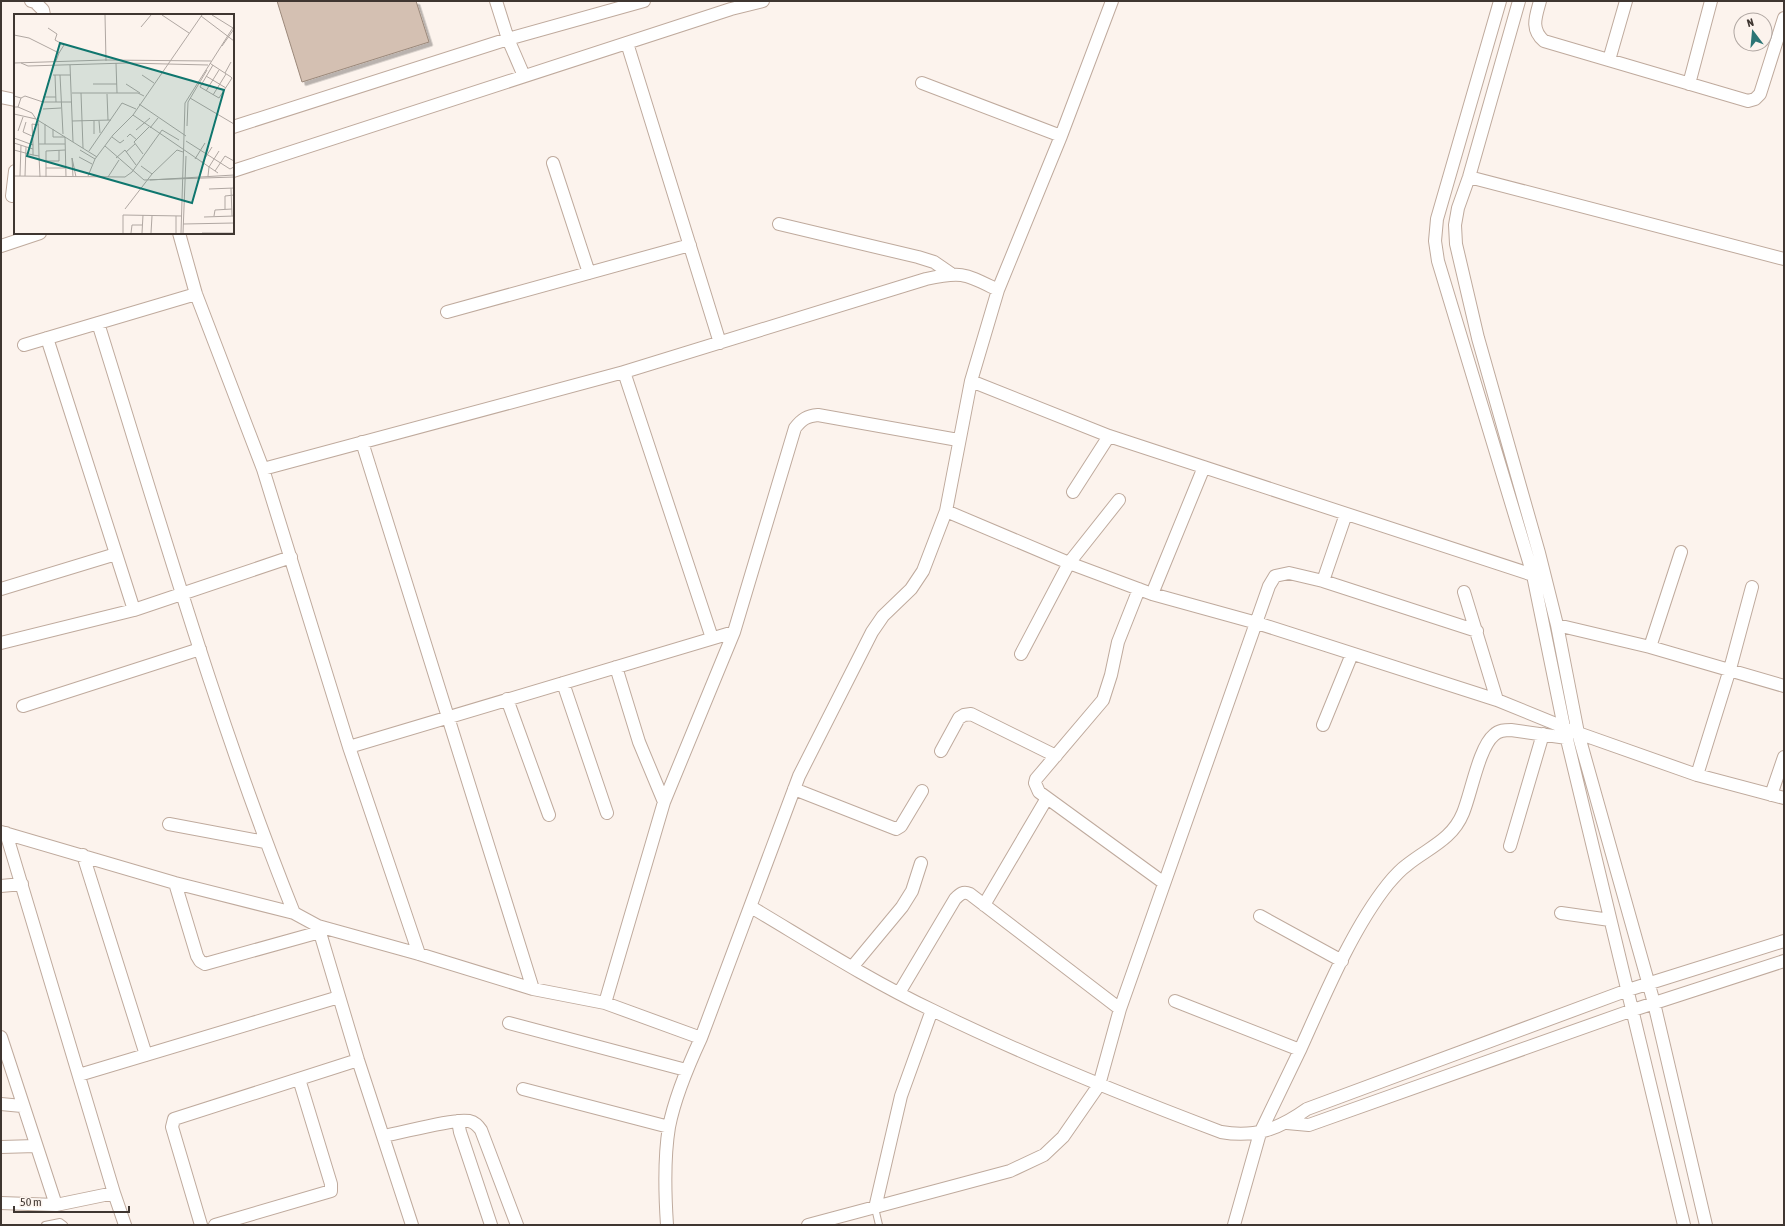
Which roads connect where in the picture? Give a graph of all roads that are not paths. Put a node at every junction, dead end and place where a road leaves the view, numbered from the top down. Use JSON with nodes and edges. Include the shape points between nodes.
{"nodes":[{"id":1,"x":31,"y":1,"type":"edge"},
{"id":2,"x":496,"y":1,"type":"edge"},
{"id":3,"x":644,"y":1,"type":"edge"},
{"id":4,"x":763,"y":1,"type":"edge"},
{"id":5,"x":1112,"y":1,"type":"edge"},
{"id":6,"x":1500,"y":1,"type":"edge"},
{"id":7,"x":1519,"y":1,"type":"edge"},
{"id":8,"x":1540,"y":1,"type":"edge"},
{"id":9,"x":1626,"y":1,"type":"edge"},
{"id":10,"x":1711,"y":1,"type":"edge"},
{"id":11,"x":44,"y":14,"type":"edge"},
{"id":12,"x":1784,"y":18,"type":"edge"},
{"id":13,"x":508,"y":40,"type":"junction"},
{"id":14,"x":627,"y":42,"type":"junction"},
{"id":15,"x":1609,"y":60,"type":"junction"},
{"id":16,"x":524,"y":76,"type":"junction"},
{"id":17,"x":922,"y":83,"type":"dead end"},
{"id":18,"x":1689,"y":84,"type":"junction"},
{"id":19,"x":1,"y":97,"type":"edge"},
{"id":20,"x":14,"y":100,"type":"edge"},
{"id":21,"x":234,"y":128,"type":"edge"},
{"id":22,"x":1062,"y":136,"type":"junction"},
{"id":23,"x":553,"y":163,"type":"dead end"},
{"id":24,"x":234,"y":171,"type":"edge"},
{"id":25,"x":14,"y":175,"type":"edge"},
{"id":26,"x":1469,"y":177,"type":"junction"},
{"id":27,"x":9,"y":197,"type":"edge"},
{"id":28,"x":779,"y":224,"type":"dead end"},
{"id":29,"x":37,"y":234,"type":"edge"},
{"id":30,"x":179,"y":234,"type":"edge"},
{"id":31,"x":690,"y":245,"type":"junction"},
{"id":32,"x":1,"y":246,"type":"edge"},
{"id":33,"x":1458,"y":256,"type":"junction"},
{"id":34,"x":1784,"y":259,"type":"edge"},
{"id":35,"x":1438,"y":261,"type":"junction"},
{"id":36,"x":589,"y":273,"type":"junction"},
{"id":37,"x":950,"y":274,"type":"junction"},
{"id":38,"x":998,"y":290,"type":"junction"},
{"id":39,"x":196,"y":294,"type":"junction"},
{"id":40,"x":448,"y":312,"type":"dead end"},
{"id":41,"x":98,"y":323,"type":"junction"},
{"id":42,"x":47,"y":338,"type":"junction"},
{"id":43,"x":720,"y":343,"type":"junction"},
{"id":44,"x":24,"y":344,"type":"dead end"},
{"id":45,"x":624,"y":372,"type":"junction"},
{"id":46,"x":971,"y":381,"type":"junction"},
{"id":47,"x":1109,"y":436,"type":"junction"},
{"id":48,"x":958,"y":440,"type":"junction"},
{"id":49,"x":362,"y":442,"type":"junction"},
{"id":50,"x":1204,"y":467,"type":"junction"},
{"id":51,"x":263,"y":469,"type":"junction"},
{"id":52,"x":1073,"y":492,"type":"dead end"},
{"id":53,"x":1119,"y":500,"type":"dead end"},
{"id":54,"x":946,"y":511,"type":"junction"},
{"id":55,"x":1346,"y":514,"type":"junction"},
{"id":56,"x":1681,"y":552,"type":"dead end"},
{"id":57,"x":116,"y":554,"type":"junction"},
{"id":58,"x":291,"y":558,"type":"junction"},
{"id":59,"x":1069,"y":563,"type":"junction"},
{"id":60,"x":1533,"y":575,"type":"junction"},
{"id":61,"x":1546,"y":578,"type":"junction"},
{"id":62,"x":1323,"y":581,"type":"junction"},
{"id":63,"x":1752,"y":587,"type":"dead end"},
{"id":64,"x":1,"y":589,"type":"edge"},
{"id":65,"x":1139,"y":589,"type":"junction"},
{"id":66,"x":1464,"y":592,"type":"dead end"},
{"id":67,"x":182,"y":593,"type":"junction"},
{"id":68,"x":1152,"y":594,"type":"junction"},
{"id":69,"x":134,"y":610,"type":"junction"},
{"id":70,"x":1257,"y":623,"type":"junction"},
{"id":71,"x":1557,"y":624,"type":"junction"},
{"id":72,"x":1477,"y":631,"type":"junction"},
{"id":73,"x":734,"y":632,"type":"junction"},
{"id":74,"x":712,"y":638,"type":"junction"},
{"id":75,"x":1,"y":643,"type":"edge"},
{"id":76,"x":1650,"y":647,"type":"junction"},
{"id":77,"x":200,"y":649,"type":"junction"},
{"id":78,"x":1021,"y":654,"type":"dead end"},
{"id":79,"x":1352,"y":654,"type":"junction"},
{"id":80,"x":616,"y":667,"type":"junction"},
{"id":81,"x":1730,"y":669,"type":"junction"},
{"id":82,"x":563,"y":683,"type":"junction"},
{"id":83,"x":1784,"y":686,"type":"edge"},
{"id":84,"x":507,"y":700,"type":"junction"},
{"id":85,"x":1497,"y":700,"type":"junction"},
{"id":86,"x":24,"y":706,"type":"dead end"},
{"id":87,"x":448,"y":717,"type":"junction"},
{"id":88,"x":1323,"y":726,"type":"dead end"},
{"id":89,"x":1570,"y":733,"type":"junction"},
{"id":90,"x":1543,"y":734,"type":"junction"},
{"id":91,"x":349,"y":747,"type":"junction"},
{"id":92,"x":941,"y":751,"type":"dead end"},
{"id":93,"x":1056,"y":756,"type":"junction"},
{"id":94,"x":1784,"y":757,"type":"edge"},
{"id":95,"x":1697,"y":775,"type":"junction"},
{"id":96,"x":794,"y":790,"type":"junction"},
{"id":97,"x":922,"y":792,"type":"dead end"},
{"id":98,"x":1771,"y":795,"type":"junction"},
{"id":99,"x":1047,"y":798,"type":"junction"},
{"id":100,"x":1784,"y":798,"type":"edge"},
{"id":101,"x":664,"y":802,"type":"junction"},
{"id":102,"x":607,"y":814,"type":"dead end"},
{"id":103,"x":549,"y":815,"type":"dead end"},
{"id":104,"x":169,"y":824,"type":"dead end"},
{"id":105,"x":4,"y":833,"type":"edge"},
{"id":106,"x":265,"y":842,"type":"junction"},
{"id":107,"x":1510,"y":846,"type":"dead end"},
{"id":108,"x":83,"y":855,"type":"junction"},
{"id":109,"x":921,"y":862,"type":"dead end"},
{"id":110,"x":174,"y":883,"type":"junction"},
{"id":111,"x":1164,"y":883,"type":"junction"},
{"id":112,"x":22,"y":884,"type":"junction"},
{"id":113,"x":1,"y":886,"type":"edge"},
{"id":114,"x":984,"y":905,"type":"junction"},
{"id":115,"x":751,"y":907,"type":"junction"},
{"id":116,"x":1561,"y":913,"type":"dead end"},
{"id":117,"x":294,"y":914,"type":"junction"},
{"id":118,"x":1260,"y":916,"type":"dead end"},
{"id":119,"x":1610,"y":920,"type":"junction"},
{"id":120,"x":319,"y":929,"type":"junction"},
{"id":121,"x":1784,"y":941,"type":"edge"},
{"id":122,"x":419,"y":954,"type":"junction"},
{"id":123,"x":1342,"y":961,"type":"junction"},
{"id":124,"x":1784,"y":961,"type":"edge"},
{"id":125,"x":853,"y":966,"type":"junction"},
{"id":126,"x":1648,"y":984,"type":"junction"},
{"id":127,"x":533,"y":989,"type":"junction"},
{"id":128,"x":1628,"y":990,"type":"junction"},
{"id":129,"x":899,"y":993,"type":"junction"},
{"id":130,"x":339,"y":997,"type":"junction"},
{"id":131,"x":1175,"y":1001,"type":"dead end"},
{"id":132,"x":605,"y":1003,"type":"junction"},
{"id":133,"x":1654,"y":1003,"type":"junction"},
{"id":134,"x":1120,"y":1008,"type":"junction"},
{"id":135,"x":932,"y":1010,"type":"junction"},
{"id":136,"x":1633,"y":1010,"type":"junction"},
{"id":137,"x":509,"y":1023,"type":"dead end"},
{"id":138,"x":1,"y":1037,"type":"edge"},
{"id":139,"x":701,"y":1038,"type":"junction"},
{"id":140,"x":1300,"y":1050,"type":"junction"},
{"id":141,"x":146,"y":1055,"type":"junction"},
{"id":142,"x":358,"y":1060,"type":"junction"},
{"id":143,"x":686,"y":1070,"type":"junction"},
{"id":144,"x":79,"y":1075,"type":"junction"},
{"id":145,"x":299,"y":1079,"type":"junction"},
{"id":146,"x":1099,"y":1085,"type":"junction"},
{"id":147,"x":523,"y":1089,"type":"dead end"},
{"id":148,"x":1,"y":1104,"type":"edge"},
{"id":149,"x":22,"y":1106,"type":"junction"},
{"id":150,"x":458,"y":1121,"type":"junction"},
{"id":151,"x":1287,"y":1123,"type":"junction"},
{"id":152,"x":669,"y":1127,"type":"junction"},
{"id":153,"x":1260,"y":1133,"type":"junction"},
{"id":154,"x":383,"y":1136,"type":"junction"},
{"id":155,"x":36,"y":1146,"type":"junction"},
{"id":156,"x":1,"y":1147,"type":"edge"},
{"id":157,"x":114,"y":1193,"type":"junction"},
{"id":158,"x":1,"y":1203,"type":"edge"},
{"id":159,"x":56,"y":1204,"type":"junction"},
{"id":160,"x":875,"y":1208,"type":"junction"},
{"id":161,"x":46,"y":1225,"type":"edge"},
{"id":162,"x":64,"y":1225,"type":"edge"},
{"id":163,"x":125,"y":1225,"type":"edge"},
{"id":164,"x":201,"y":1225,"type":"edge"},
{"id":165,"x":215,"y":1225,"type":"edge"},
{"id":166,"x":412,"y":1225,"type":"edge"},
{"id":167,"x":491,"y":1225,"type":"edge"},
{"id":168,"x":517,"y":1225,"type":"edge"},
{"id":169,"x":667,"y":1225,"type":"edge"},
{"id":170,"x":808,"y":1225,"type":"edge"},
{"id":171,"x":879,"y":1225,"type":"edge"},
{"id":172,"x":1234,"y":1225,"type":"edge"},
{"id":173,"x":1684,"y":1225,"type":"edge"},
{"id":174,"x":1706,"y":1225,"type":"edge"}],
"edges":[{"from":1,"to":11,"type":"street","via":[[43,10]]},
{"from":2,"to":13,"type":"street"},
{"from":3,"to":13,"type":"street"},
{"from":4,"to":14,"type":"street"},
{"from":5,"to":22,"type":"street"},
{"from":6,"to":35,"type":"street","via":[[1437,219],[1435,241]]},
{"from":7,"to":26,"type":"street"},
{"from":8,"to":15,"type":"street","via":[[1534,28],[1538,36],[1544,41]]},
{"from":9,"to":15,"type":"street"},
{"from":10,"to":18,"type":"street"},
{"from":12,"to":18,"type":"street","via":[[1760,94],[1755,99],[1741,100]]},
{"from":13,"to":16,"type":"street"},
{"from":13,"to":21,"type":"street"},
{"from":14,"to":16,"type":"street"},
{"from":14,"to":31,"type":"street"},
{"from":15,"to":18,"type":"street"},
{"from":16,"to":24,"type":"street"},
{"from":17,"to":22,"type":"street"},
{"from":19,"to":20,"type":"street"},
{"from":22,"to":38,"type":"street"},
{"from":23,"to":36,"type":"street"},
{"from":25,"to":27,"type":"street"},
{"from":26,"to":33,"type":"street","via":[[1455,225]]},
{"from":26,"to":34,"type":"street"},
{"from":28,"to":37,"type":"street","via":[[918,257],[934,262]]},
{"from":29,"to":32,"type":"street"},
{"from":30,"to":39,"type":"street"},
{"from":31,"to":36,"type":"street"},
{"from":31,"to":43,"type":"street"},
{"from":33,"to":35,"type":"street"},
{"from":33,"to":61,"type":"street","via":[[1478,338]]},
{"from":35,"to":60,"type":"street"},
{"from":36,"to":40,"type":"street"},
{"from":37,"to":38,"type":"street","via":[[966,274]]},
{"from":37,"to":43,"type":"street","via":[[926,279]]},
{"from":38,"to":46,"type":"street"},
{"from":39,"to":41,"type":"street"},
{"from":39,"to":51,"type":"street"},
{"from":41,"to":42,"type":"street"},
{"from":41,"to":67,"type":"street"},
{"from":42,"to":44,"type":"street"},
{"from":42,"to":57,"type":"street"},
{"from":43,"to":45,"type":"street"},
{"from":45,"to":49,"type":"street"},
{"from":45,"to":74,"type":"street"},
{"from":46,"to":47,"type":"street"},
{"from":46,"to":48,"type":"street"},
{"from":47,"to":50,"type":"street"},
{"from":47,"to":52,"type":"street"},
{"from":48,"to":54,"type":"street"},
{"from":48,"to":73,"type":"street","via":[[818,415],[802,419],[795,428]]},
{"from":49,"to":51,"type":"street"},
{"from":49,"to":87,"type":"street"},
{"from":50,"to":55,"type":"street"},
{"from":50,"to":68,"type":"street"},
{"from":51,"to":58,"type":"street"},
{"from":53,"to":59,"type":"street"},
{"from":54,"to":59,"type":"street"},
{"from":54,"to":96,"type":"street","via":[[923,571],[911,589],[883,616],[872,632]]},
{"from":55,"to":60,"type":"street"},
{"from":55,"to":62,"type":"street"},
{"from":56,"to":76,"type":"street"},
{"from":57,"to":64,"type":"street"},
{"from":57,"to":69,"type":"street"},
{"from":58,"to":67,"type":"street"},
{"from":58,"to":91,"type":"street"},
{"from":59,"to":65,"type":"street"},
{"from":59,"to":78,"type":"street"},
{"from":60,"to":61,"type":"street"},
{"from":60,"to":89,"type":"street"},
{"from":61,"to":71,"type":"street"},
{"from":62,"to":70,"type":"street","via":[[1289,573],[1275,576],[1269,586]]},
{"from":62,"to":72,"type":"street"},
{"from":63,"to":81,"type":"street"},
{"from":65,"to":68,"type":"street"},
{"from":65,"to":93,"type":"street","via":[[1118,642],[1103,700]]},
{"from":66,"to":72,"type":"street"},
{"from":67,"to":69,"type":"street"},
{"from":67,"to":77,"type":"street"},
{"from":68,"to":70,"type":"street"},
{"from":69,"to":75,"type":"street"},
{"from":70,"to":79,"type":"street"},
{"from":70,"to":111,"type":"street"},
{"from":71,"to":76,"type":"street"},
{"from":71,"to":89,"type":"street"},
{"from":72,"to":85,"type":"street"},
{"from":73,"to":74,"type":"street"},
{"from":73,"to":101,"type":"street"},
{"from":74,"to":80,"type":"street"},
{"from":76,"to":81,"type":"street"},
{"from":77,"to":86,"type":"street"},
{"from":77,"to":106,"type":"street"},
{"from":79,"to":85,"type":"street"},
{"from":79,"to":88,"type":"street"},
{"from":80,"to":82,"type":"street"},
{"from":80,"to":101,"type":"street","via":[[639,742]]},
{"from":81,"to":83,"type":"street"},
{"from":81,"to":95,"type":"street"},
{"from":82,"to":84,"type":"street"},
{"from":82,"to":102,"type":"street"},
{"from":84,"to":87,"type":"street"},
{"from":84,"to":103,"type":"street"},
{"from":85,"to":89,"type":"street"},
{"from":87,"to":91,"type":"street"},
{"from":87,"to":127,"type":"street"},
{"from":89,"to":90,"type":"street"},
{"from":89,"to":95,"type":"street"},
{"from":89,"to":119,"type":"street"},
{"from":89,"to":126,"type":"street"},
{"from":90,"to":107,"type":"street"},
{"from":90,"to":123,"type":"street","via":[[1511,730],[1502,730],[1494,734],[1474,774],[1458,826],[1444,840],[1405,866],[1388,885],[1363,921]]},
{"from":91,"to":122,"type":"street"},
{"from":92,"to":93,"type":"street","via":[[959,718],[964,714],[971,714]]},
{"from":93,"to":99,"type":"street","via":[[1035,783],[1039,792]]},
{"from":94,"to":98,"type":"street"},
{"from":95,"to":98,"type":"street"},
{"from":96,"to":97,"type":"street","via":[[896,829],[901,826]]},
{"from":96,"to":115,"type":"street"},
{"from":98,"to":100,"type":"street"},
{"from":99,"to":111,"type":"street"},
{"from":99,"to":114,"type":"street"},
{"from":101,"to":132,"type":"street"},
{"from":104,"to":106,"type":"street"},
{"from":105,"to":108,"type":"street"},
{"from":105,"to":112,"type":"street"},
{"from":106,"to":117,"type":"street"},
{"from":108,"to":110,"type":"street"},
{"from":108,"to":141,"type":"street"},
{"from":109,"to":125,"type":"street","via":[[912,890],[902,907]]},
{"from":110,"to":117,"type":"street"},
{"from":110,"to":120,"type":"street","via":[[197,956],[205,964]]},
{"from":111,"to":134,"type":"street"},
{"from":112,"to":113,"type":"street"},
{"from":112,"to":144,"type":"street"},
{"from":114,"to":129,"type":"street","via":[[965,892],[954,899]]},
{"from":114,"to":134,"type":"street"},
{"from":115,"to":125,"type":"street"},
{"from":115,"to":139,"type":"street"},
{"from":116,"to":119,"type":"street"},
{"from":117,"to":120,"type":"street"},
{"from":118,"to":123,"type":"street"},
{"from":119,"to":128,"type":"street"},
{"from":120,"to":122,"type":"street"},
{"from":120,"to":130,"type":"street"},
{"from":121,"to":126,"type":"street"},
{"from":122,"to":127,"type":"street"},
{"from":123,"to":140,"type":"street"},
{"from":124,"to":133,"type":"street"},
{"from":125,"to":129,"type":"street"},
{"from":126,"to":128,"type":"street"},
{"from":126,"to":133,"type":"street"},
{"from":127,"to":132,"type":"street"},
{"from":128,"to":136,"type":"street"},
{"from":128,"to":151,"type":"street","via":[[1306,1109]]},
{"from":129,"to":135,"type":"street"},
{"from":130,"to":141,"type":"street"},
{"from":130,"to":142,"type":"street"},
{"from":131,"to":140,"type":"street"},
{"from":132,"to":139,"type":"street"},
{"from":133,"to":136,"type":"street"},
{"from":133,"to":174,"type":"street"},
{"from":134,"to":146,"type":"street"},
{"from":135,"to":146,"type":"street"},
{"from":135,"to":160,"type":"street","via":[[901,1096]]},
{"from":136,"to":151,"type":"street","via":[[1309,1125]]},
{"from":136,"to":173,"type":"street"},
{"from":137,"to":143,"type":"street"},
{"from":138,"to":149,"type":"street"},
{"from":139,"to":143,"type":"street"},
{"from":140,"to":153,"type":"street"},
{"from":141,"to":144,"type":"street"},
{"from":142,"to":145,"type":"street"},
{"from":142,"to":154,"type":"street"},
{"from":143,"to":152,"type":"street"},
{"from":144,"to":157,"type":"street"},
{"from":145,"to":164,"type":"street","via":[[174,1119],[172,1127]]},
{"from":145,"to":165,"type":"street","via":[[331,1191]]},
{"from":146,"to":153,"type":"street","via":[[1221,1132],[1239,1135]]},
{"from":146,"to":160,"type":"street","via":[[1063,1137],[1044,1155],[1010,1171]]},
{"from":147,"to":152,"type":"street"},
{"from":148,"to":149,"type":"street"},
{"from":149,"to":155,"type":"street"},
{"from":150,"to":154,"type":"street"},
{"from":150,"to":167,"type":"street"},
{"from":150,"to":168,"type":"street","via":[[471,1121],[481,1130]]},
{"from":151,"to":153,"type":"street"},
{"from":152,"to":169,"type":"street","via":[[665,1191]]},
{"from":153,"to":172,"type":"street"},
{"from":154,"to":166,"type":"street"},
{"from":155,"to":156,"type":"street"},
{"from":155,"to":159,"type":"street"},
{"from":157,"to":159,"type":"street"},
{"from":157,"to":163,"type":"street"},
{"from":158,"to":159,"type":"street"},
{"from":160,"to":170,"type":"street"},
{"from":160,"to":171,"type":"lane"},
{"from":161,"to":162,"type":"lane","via":[[56,1222]]}]}
